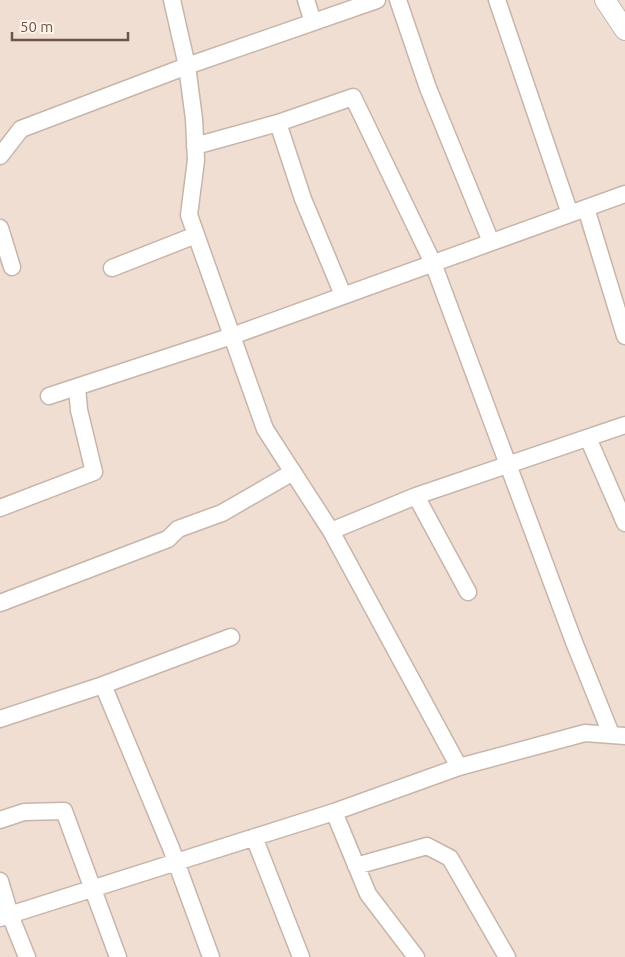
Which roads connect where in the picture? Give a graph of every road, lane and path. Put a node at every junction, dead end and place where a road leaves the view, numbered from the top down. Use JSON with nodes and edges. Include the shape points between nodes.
{"nodes":[{"id":1,"x":172,"y":0,"type":"edge"},
{"id":2,"x":306,"y":0,"type":"edge"},
{"id":3,"x":377,"y":0,"type":"edge"},
{"id":4,"x":398,"y":0,"type":"edge"},
{"id":5,"x":497,"y":0,"type":"edge"},
{"id":6,"x":605,"y":0,"type":"edge"},
{"id":7,"x":313,"y":22,"type":"junction"},
{"id":8,"x":625,"y":30,"type":"edge"},
{"id":9,"x":187,"y":66,"type":"junction"},
{"id":10,"x":278,"y":123,"type":"junction"},
{"id":11,"x":195,"y":146,"type":"junction"},
{"id":12,"x":0,"y":156,"type":"edge"},
{"id":13,"x":625,"y":194,"type":"edge"},
{"id":14,"x":586,"y":208,"type":"junction"},
{"id":15,"x":570,"y":214,"type":"junction"},
{"id":16,"x":0,"y":228,"type":"edge"},
{"id":17,"x":196,"y":235,"type":"junction"},
{"id":18,"x":491,"y":242,"type":"junction"},
{"id":19,"x":433,"y":263,"type":"junction"},
{"id":20,"x":12,"y":267,"type":"dead end"},
{"id":21,"x":112,"y":268,"type":"dead end"},
{"id":22,"x":343,"y":296,"type":"junction"},
{"id":23,"x":232,"y":336,"type":"junction"},
{"id":24,"x":625,"y":336,"type":"edge"},
{"id":25,"x":77,"y":387,"type":"junction"},
{"id":26,"x":49,"y":396,"type":"dead end"},
{"id":27,"x":625,"y":425,"type":"edge"},
{"id":28,"x":588,"y":438,"type":"junction"},
{"id":29,"x":507,"y":466,"type":"junction"},
{"id":30,"x":293,"y":472,"type":"junction"},
{"id":31,"x":416,"y":496,"type":"junction"},
{"id":32,"x":0,"y":508,"type":"edge"},
{"id":33,"x":625,"y":523,"type":"edge"},
{"id":34,"x":331,"y":531,"type":"junction"},
{"id":35,"x":468,"y":592,"type":"dead end"},
{"id":36,"x":0,"y":603,"type":"edge"},
{"id":37,"x":231,"y":636,"type":"dead end"},
{"id":38,"x":103,"y":684,"type":"junction"},
{"id":39,"x":0,"y":720,"type":"edge"},
{"id":40,"x":618,"y":735,"type":"edge"},
{"id":41,"x":459,"y":767,"type":"junction"},
{"id":42,"x":334,"y":812,"type":"junction"},
{"id":43,"x":0,"y":820,"type":"edge"},
{"id":44,"x":254,"y":837,"type":"junction"},
{"id":45,"x":176,"y":862,"type":"junction"},
{"id":46,"x":356,"y":866,"type":"junction"},
{"id":47,"x":0,"y":881,"type":"edge"},
{"id":48,"x":93,"y":888,"type":"junction"},
{"id":49,"x":5,"y":916,"type":"edge"},
{"id":50,"x":27,"y":957,"type":"edge"},
{"id":51,"x":118,"y":957,"type":"edge"},
{"id":52,"x":210,"y":957,"type":"edge"},
{"id":53,"x":301,"y":957,"type":"edge"},
{"id":54,"x":416,"y":957,"type":"edge"},
{"id":55,"x":507,"y":957,"type":"edge"}],
"edges":[{"from":1,"to":9,"type":"street"},
{"from":2,"to":7,"type":"street"},
{"from":3,"to":7,"type":"street"},
{"from":4,"to":18,"type":"street","via":[[428,88]]},
{"from":5,"to":15,"type":"street"},
{"from":6,"to":8,"type":"street"},
{"from":7,"to":9,"type":"street"},
{"from":9,"to":11,"type":"street"},
{"from":9,"to":12,"type":"street","via":[[21,129]]},
{"from":10,"to":11,"type":"street"},
{"from":10,"to":19,"type":"street","via":[[353,98]]},
{"from":10,"to":22,"type":"street","via":[[303,199]]},
{"from":11,"to":17,"type":"street","via":[[189,215]]},
{"from":13,"to":14,"type":"street"},
{"from":14,"to":15,"type":"street"},
{"from":14,"to":24,"type":"street"},
{"from":15,"to":18,"type":"street"},
{"from":16,"to":20,"type":"street"},
{"from":17,"to":21,"type":"street"},
{"from":17,"to":23,"type":"street"},
{"from":18,"to":19,"type":"street"},
{"from":19,"to":22,"type":"street"},
{"from":19,"to":29,"type":"street"},
{"from":22,"to":23,"type":"street"},
{"from":23,"to":25,"type":"street"},
{"from":23,"to":30,"type":"street","via":[[265,429]]},
{"from":25,"to":26,"type":"street"},
{"from":25,"to":32,"type":"street","via":[[79,410],[94,472]]},
{"from":27,"to":28,"type":"street"},
{"from":28,"to":29,"type":"street"},
{"from":28,"to":33,"type":"street"},
{"from":29,"to":31,"type":"street"},
{"from":29,"to":40,"type":"street","via":[[574,642]]},
{"from":30,"to":34,"type":"street"},
{"from":30,"to":36,"type":"street","via":[[222,513],[178,529],[168,539]]},
{"from":31,"to":34,"type":"street"},
{"from":31,"to":35,"type":"street"},
{"from":34,"to":41,"type":"street"},
{"from":37,"to":38,"type":"street"},
{"from":38,"to":39,"type":"street"},
{"from":38,"to":45,"type":"street"},
{"from":40,"to":41,"type":"street","via":[[585,733]]},
{"from":41,"to":42,"type":"street"},
{"from":42,"to":44,"type":"street"},
{"from":42,"to":46,"type":"street"},
{"from":43,"to":48,"type":"street","via":[[24,812],[64,812]]},
{"from":44,"to":45,"type":"street"},
{"from":44,"to":53,"type":"street"},
{"from":45,"to":48,"type":"street"},
{"from":45,"to":52,"type":"street"},
{"from":46,"to":54,"type":"street","via":[[368,894]]},
{"from":46,"to":55,"type":"street","via":[[427,846],[450,858]]},
{"from":47,"to":49,"type":"street"},
{"from":48,"to":49,"type":"street"},
{"from":48,"to":51,"type":"street"},
{"from":49,"to":50,"type":"street"}]}
